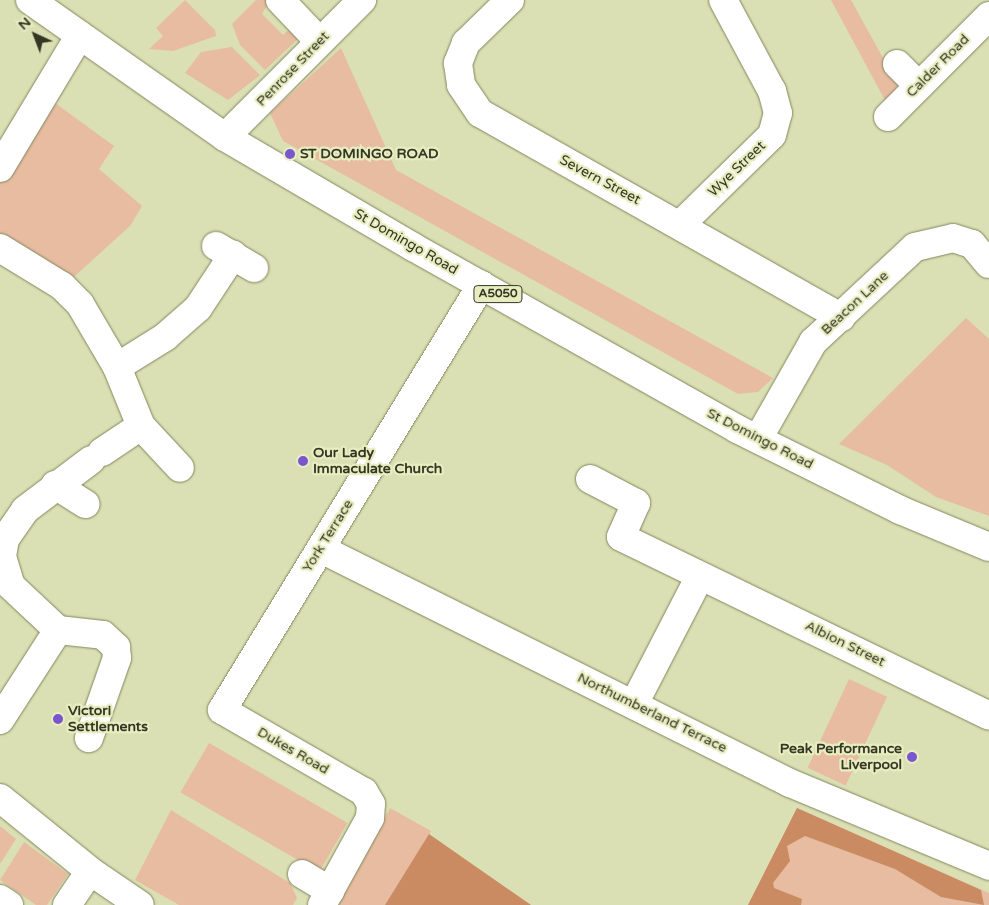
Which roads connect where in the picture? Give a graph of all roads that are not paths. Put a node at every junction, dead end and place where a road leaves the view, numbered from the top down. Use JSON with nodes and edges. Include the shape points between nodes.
{"nodes":[{"id":1,"x":30,"y":0,"type":"edge"},
{"id":2,"x":280,"y":0,"type":"edge"},
{"id":3,"x":362,"y":0,"type":"edge"},
{"id":4,"x":510,"y":0,"type":"edge"},
{"id":5,"x":723,"y":0,"type":"edge"},
{"id":6,"x":989,"y":16,"type":"edge"},
{"id":7,"x":80,"y":35,"type":"junction"},
{"id":8,"x":319,"y":41,"type":"junction"},
{"id":9,"x":897,"y":64,"type":"dead end"},
{"id":10,"x":919,"y":86,"type":"junction"},
{"id":11,"x":888,"y":117,"type":"dead end"},
{"id":12,"x":225,"y":137,"type":"junction"},
{"id":13,"x":0,"y":168,"type":"edge"},
{"id":14,"x":682,"y":224,"type":"junction"},
{"id":15,"x":0,"y":248,"type":"edge"},
{"id":16,"x":234,"y":256,"type":"dead end"},
{"id":17,"x":989,"y":264,"type":"edge"},
{"id":18,"x":481,"y":285,"type":"junction"},
{"id":19,"x":841,"y":317,"type":"junction"},
{"id":20,"x":117,"y":367,"type":"junction"},
{"id":21,"x":141,"y":426,"type":"junction"},
{"id":22,"x":758,"y":439,"type":"junction"},
{"id":23,"x":180,"y":468,"type":"dead end"},
{"id":24,"x":590,"y":479,"type":"dead end"},
{"id":25,"x":55,"y":485,"type":"junction"},
{"id":26,"x":84,"y":504,"type":"dead end"},
{"id":27,"x":989,"y":547,"type":"edge"},
{"id":28,"x":321,"y":549,"type":"junction"},
{"id":29,"x":700,"y":576,"type":"junction"},
{"id":30,"x":6,"y":590,"type":"edge"},
{"id":31,"x":58,"y":630,"type":"junction"},
{"id":32,"x":634,"y":704,"type":"junction"},
{"id":33,"x":222,"y":710,"type":"joint"},
{"id":34,"x":989,"y":716,"type":"edge"},
{"id":35,"x":0,"y":720,"type":"edge"},
{"id":36,"x":89,"y":738,"type":"dead end"},
{"id":37,"x":0,"y":798,"type":"edge"},
{"id":38,"x":989,"y":866,"type":"edge"},
{"id":39,"x":90,"y":872,"type":"junction"},
{"id":40,"x":302,"y":874,"type":"dead end"},
{"id":41,"x":326,"y":898,"type":"edge"},
{"id":42,"x":0,"y":899,"type":"edge"},
{"id":43,"x":9,"y":905,"type":"edge"},
{"id":44,"x":67,"y":905,"type":"edge"},
{"id":45,"x":140,"y":905,"type":"edge"}],
"edges":[{"from":1,"to":7,"type":"street","name":"St Domingo Road","number":"A5050"},
{"from":2,"to":8,"type":"street"},
{"from":3,"to":8,"type":"street","name":"Penrose Street"},
{"from":4,"to":14,"type":"street","name":"Severn Street","via":[[466,43],[458,63],[461,85],[480,113]]},
{"from":5,"to":14,"type":"street","name":"Wye Street","via":[[772,91],[778,113],[772,135]]},
{"from":6,"to":10,"type":"street","name":"Calder Road"},
{"from":7,"to":12,"type":"street","name":"St Domingo Road","number":"A5050"},
{"from":7,"to":13,"type":"street"},
{"from":8,"to":12,"type":"street","name":"Penrose Street"},
{"from":9,"to":10,"type":"street"},
{"from":10,"to":11,"type":"street","name":"Calder Road"},
{"from":12,"to":18,"type":"street","name":"St Domingo Road","number":"A5050"},
{"from":14,"to":19,"type":"street","name":"Severn Street"},
{"from":15,"to":20,"type":"street","via":[[62,286],[93,320]]},
{"from":16,"to":20,"type":"street","via":[[198,308],[165,337]]},
{"from":17,"to":19,"type":"street","name":"Beacon Lane","via":[[972,244],[953,238],[931,241],[915,247]]},
{"from":18,"to":22,"type":"street","name":"St Domingo Road","number":"A5050"},
{"from":18,"to":28,"type":"street","name":"York Terrace"},
{"from":19,"to":22,"type":"street","name":"Beacon Lane","via":[[808,350]]},
{"from":20,"to":21,"type":"street"},
{"from":21,"to":23,"type":"street"},
{"from":21,"to":25,"type":"street"},
{"from":22,"to":27,"type":"street","name":"St Domingo Road","number":"A5050","via":[[900,510]]},
{"from":24,"to":29,"type":"street","name":"Albion Street","via":[[636,503],[621,537]]},
{"from":25,"to":26,"type":"street"},
{"from":25,"to":30,"type":"street","via":[[25,510],[5,539],[2,556]]},
{"from":28,"to":32,"type":"street","name":"Northumberland Terrace"},
{"from":28,"to":33,"type":"street","name":"York Terrace"},
{"from":29,"to":32,"type":"street"},
{"from":29,"to":34,"type":"street","name":"Albion Street"},
{"from":30,"to":31,"type":"street"},
{"from":31,"to":35,"type":"street"},
{"from":31,"to":36,"type":"street","via":[[103,635],[116,647],[117,658]]},
{"from":32,"to":38,"type":"street","name":"Northumberland Terrace","via":[[790,783]]},
{"from":33,"to":41,"type":"street","name":"Dukes Road","via":[[364,792],[371,804],[370,818]]},
{"from":37,"to":39,"type":"street"},
{"from":39,"to":44,"type":"street"},
{"from":39,"to":45,"type":"street"},
{"from":40,"to":41,"type":"street"},
{"from":42,"to":43,"type":"street"}]}
